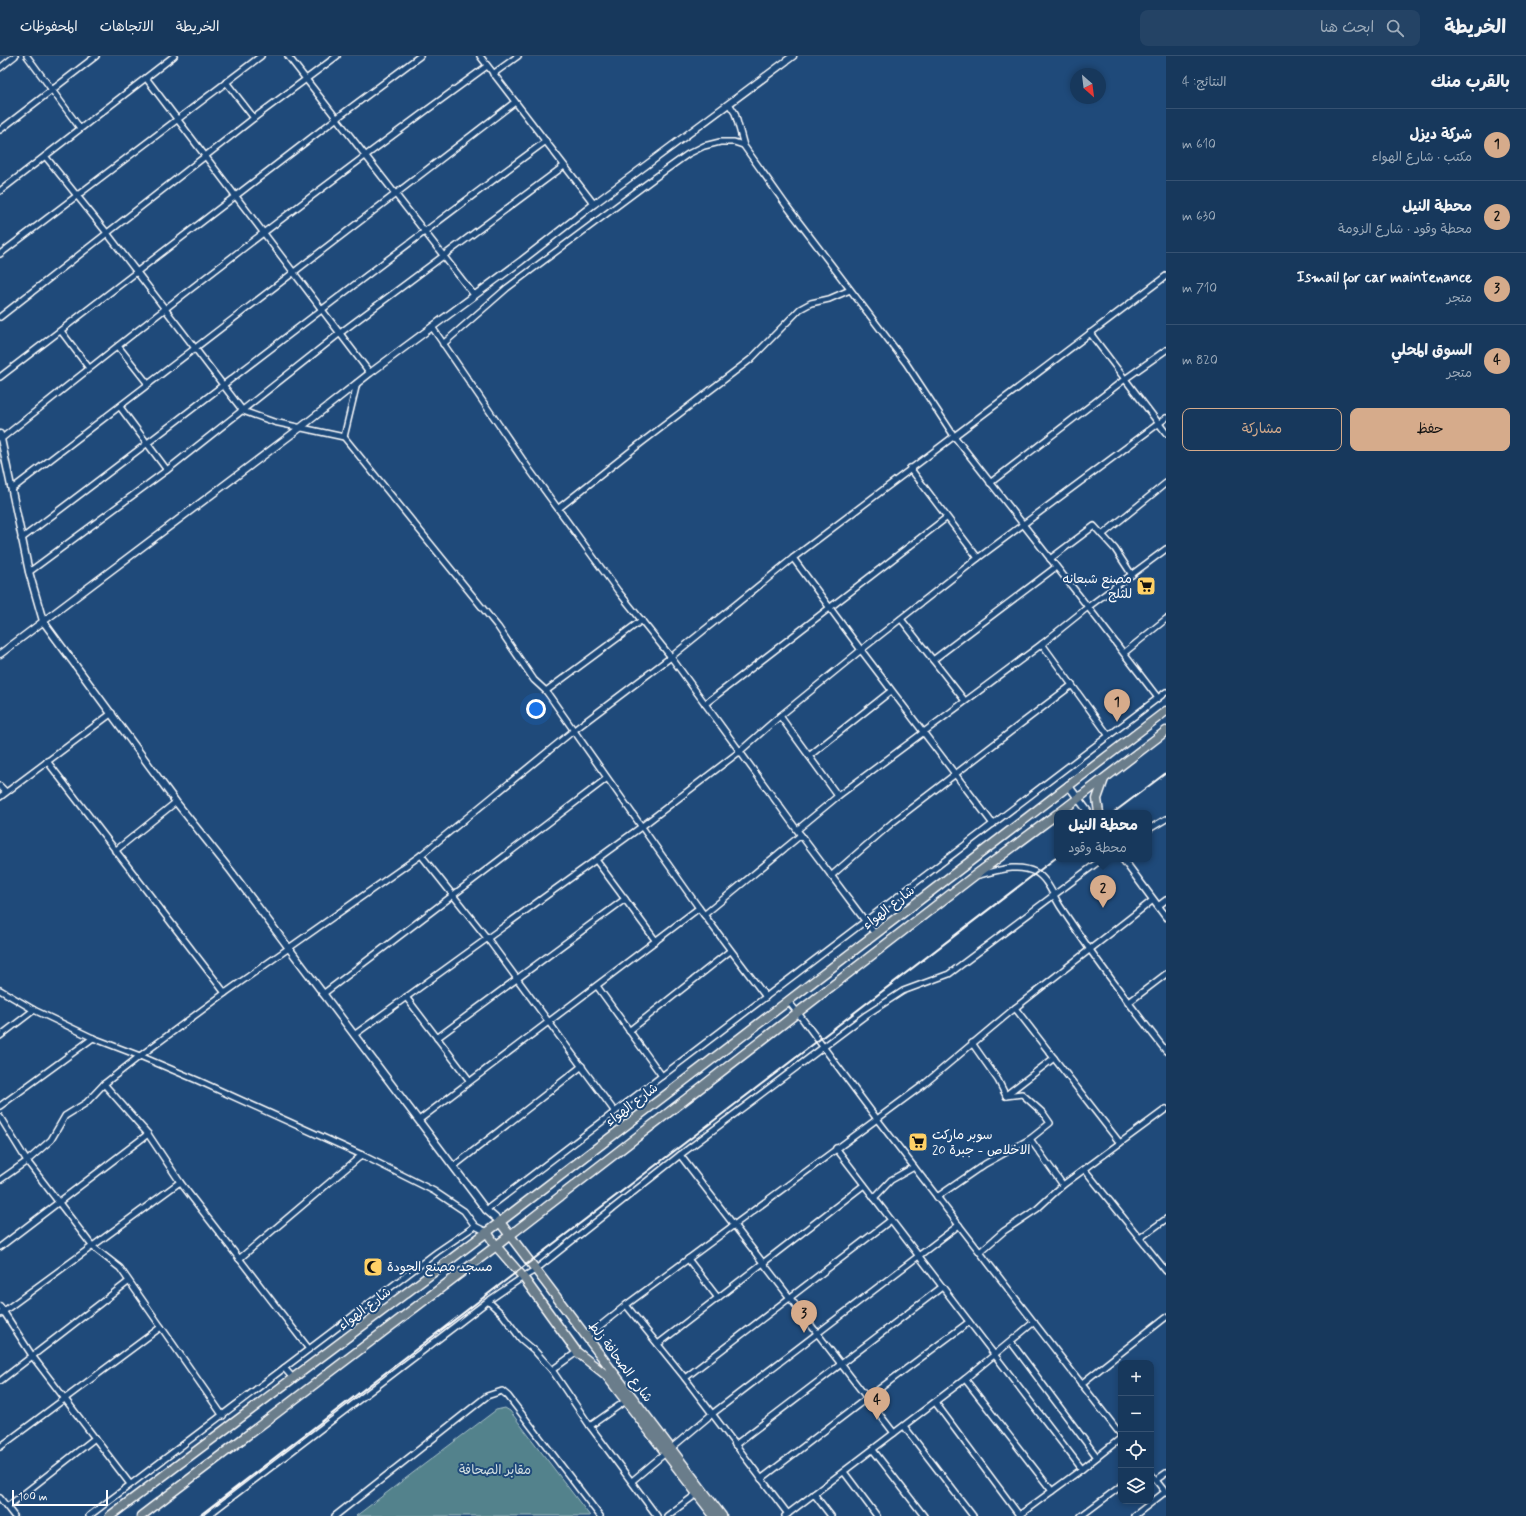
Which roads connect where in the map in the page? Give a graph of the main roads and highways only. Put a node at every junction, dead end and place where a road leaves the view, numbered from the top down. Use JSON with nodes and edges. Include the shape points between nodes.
{"nodes":[{"id":1,"x":1166,"y":711,"type":"edge"},
{"id":2,"x":1166,"y":731,"type":"edge"},
{"id":3,"x":1104,"y":778,"type":"junction"},
{"id":4,"x":1063,"y":810,"type":"edge"},
{"id":5,"x":1099,"y":810,"type":"edge"},
{"id":6,"x":1054,"y":817,"type":"edge"},
{"id":7,"x":1054,"y":821,"type":"edge"},
{"id":8,"x":1047,"y":822,"type":"junction"},
{"id":9,"x":499,"y":1221,"type":"junction"},
{"id":10,"x":487,"y":1232,"type":"junction"},
{"id":11,"x":509,"y":1235,"type":"junction"},
{"id":12,"x":496,"y":1246,"type":"junction"},
{"id":13,"x":628,"y":1399,"type":"junction"},
{"id":14,"x":699,"y":1492,"type":"junction"},
{"id":15,"x":110,"y":1516,"type":"edge"},
{"id":16,"x":141,"y":1516,"type":"edge"},
{"id":17,"x":714,"y":1516,"type":"edge"},
{"id":18,"x":722,"y":1516,"type":"edge"}],
"edges":[{"from":1,"to":9,"type":"highway","name":"شارع الهواء"},
{"from":2,"to":3,"type":"highway","name":"شارع الهواء"},
{"from":3,"to":4,"type":"highway","name":"شارع الهواء"},
{"from":3,"to":5,"type":"highway","via":[[1098,799]]},
{"from":6,"to":8,"type":"highway","name":"شارع الهواء"},
{"from":7,"to":8,"type":"highway"},
{"from":8,"to":11,"type":"highway","name":"شارع الهواء"},
{"from":9,"to":10,"type":"highway","name":"شارع الهواء"},
{"from":9,"to":11,"type":"highway","name":"شارع الصحافة زلط"},
{"from":10,"to":12,"type":"highway","name":"شارع الصحافة زلط"},
{"from":10,"to":15,"type":"highway","name":"شارع الهواء"},
{"from":11,"to":12,"type":"highway","name":"شارع الهواء"},
{"from":11,"to":13,"type":"highway","name":"شارع الصحافة زلط","via":[[586,1337]]},
{"from":12,"to":13,"type":"highway","name":"شارع الصحافة زلط","via":[[522,1277],[576,1352],[606,1375]]},
{"from":12,"to":16,"type":"highway","name":"شارع الهواء"},
{"from":13,"to":14,"type":"highway","name":"شارع الصحافة زلط"},
{"from":14,"to":17,"type":"highway","name":"شارع الصحافة زلط"},
{"from":14,"to":18,"type":"highway","name":"شارع الصحافة زلط"}]}
